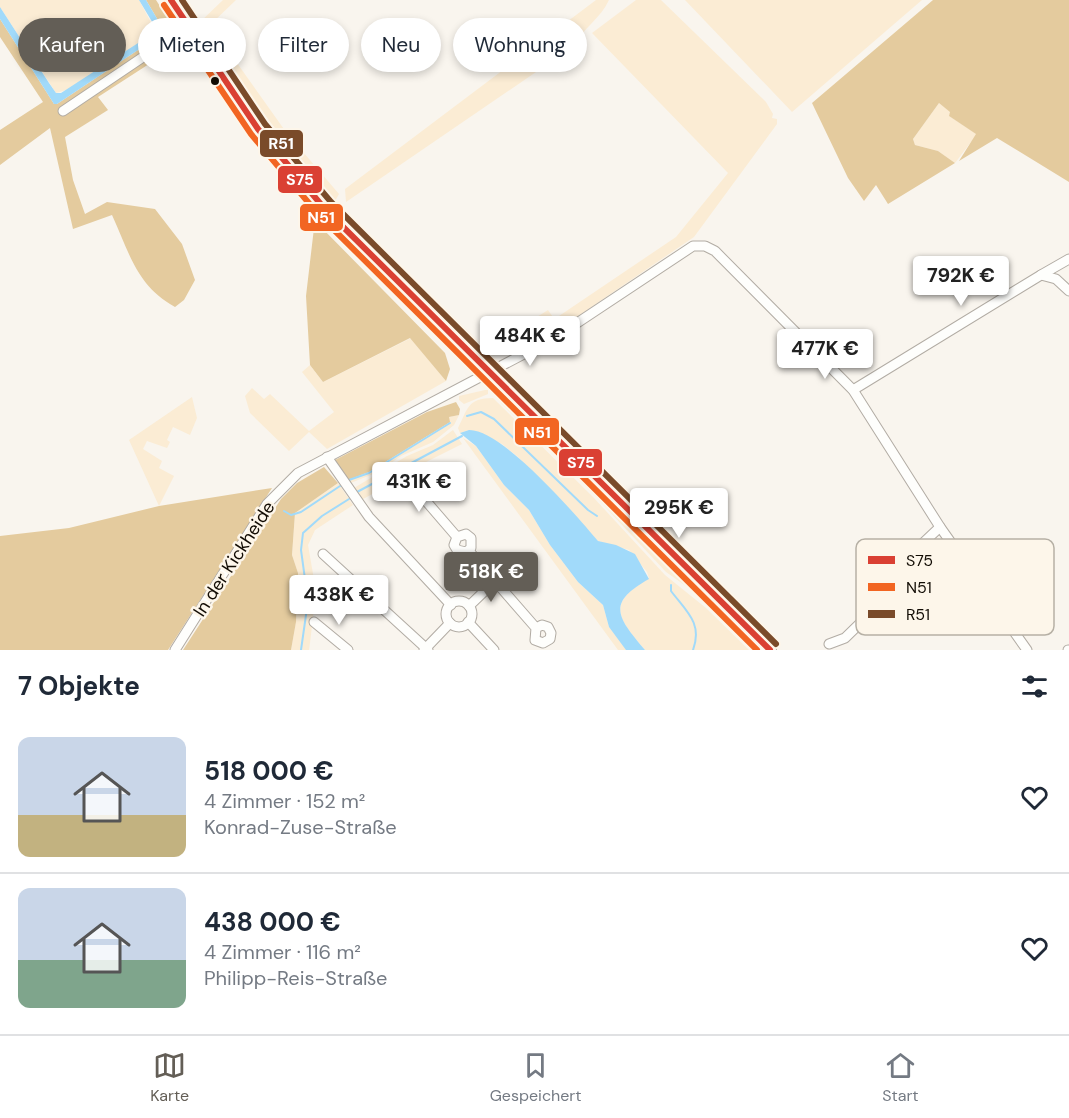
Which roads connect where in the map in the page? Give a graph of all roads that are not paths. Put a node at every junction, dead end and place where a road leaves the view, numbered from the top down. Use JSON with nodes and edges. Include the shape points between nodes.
{"nodes":[{"id":1,"x":171,"y":0,"type":"edge"},
{"id":2,"x":183,"y":18,"type":"edge"},
{"id":3,"x":138,"y":60,"type":"edge"},
{"id":4,"x":220,"y":72,"type":"edge"},
{"id":5,"x":63,"y":111,"type":"dead end"},
{"id":6,"x":1069,"y":259,"type":"edge"},
{"id":7,"x":1041,"y":275,"type":"junction"},
{"id":8,"x":1069,"y":291,"type":"edge"},
{"id":9,"x":491,"y":373,"type":"junction"},
{"id":10,"x":853,"y":390,"type":"junction"},
{"id":11,"x":327,"y":457,"type":"junction"},
{"id":12,"x":407,"y":479,"type":"dead end"},
{"id":13,"x":940,"y":527,"type":"junction"},
{"id":14,"x":927,"y":539,"type":"edge"},
{"id":15,"x":949,"y":539,"type":"edge"},
{"id":16,"x":323,"y":554,"type":"dead end"},
{"id":17,"x":495,"y":581,"type":"junction"},
{"id":18,"x":451,"y":604,"type":"junction"},
{"id":19,"x":469,"y":606,"type":"junction"},
{"id":20,"x":314,"y":622,"type":"dead end"},
{"id":21,"x":468,"y":622,"type":"junction"},
{"id":22,"x":450,"y":623,"type":"junction"},
{"id":23,"x":856,"y":627,"type":"edge"},
{"id":24,"x":1017,"y":635,"type":"edge"},
{"id":25,"x":829,"y":645,"type":"dead end"},
{"id":26,"x":426,"y":649,"type":"edge"},
{"id":27,"x":175,"y":650,"type":"edge"},
{"id":28,"x":348,"y":650,"type":"edge"},
{"id":29,"x":494,"y":650,"type":"edge"},
{"id":30,"x":555,"y":650,"type":"edge"},
{"id":31,"x":770,"y":650,"type":"edge"},
{"id":32,"x":1028,"y":650,"type":"edge"}],
"edges":[{"from":1,"to":2,"type":"main road"},
{"from":3,"to":5,"type":"street"},
{"from":4,"to":9,"type":"main road","via":[[258,129],[324,208]]},
{"from":6,"to":7,"type":"street"},
{"from":7,"to":8,"type":"street","via":[[1056,279]]},
{"from":7,"to":10,"type":"street"},
{"from":9,"to":10,"type":"street","name":"In der Kickheide","via":[[556,337],[688,249],[705,246],[715,251]]},
{"from":9,"to":11,"type":"street","name":"In der Kickheide"},
{"from":9,"to":31,"type":"main road"},
{"from":10,"to":13,"type":"street"},
{"from":11,"to":18,"type":"street","via":[[369,518]]},
{"from":11,"to":27,"type":"street","name":"In der Kickheide","via":[[298,473],[267,504]]},
{"from":12,"to":17,"type":"street","via":[[457,537],[469,536],[473,541],[469,551]]},
{"from":13,"to":14,"type":"street"},
{"from":13,"to":15,"type":"street"},
{"from":16,"to":26,"type":"street"},
{"from":17,"to":19,"type":"street"},
{"from":17,"to":30,"type":"street","via":[[536,628],[545,626],[550,630],[548,642]]},
{"from":18,"to":19,"type":"street","via":[[462,602]]},
{"from":18,"to":22,"type":"street","via":[[446,616]]},
{"from":19,"to":21,"type":"street"},
{"from":20,"to":28,"type":"street"},
{"from":21,"to":22,"type":"street","via":[[459,627]]},
{"from":21,"to":29,"type":"street"},
{"from":22,"to":26,"type":"street"},
{"from":23,"to":25,"type":"street"},
{"from":24,"to":32,"type":"street"}]}
